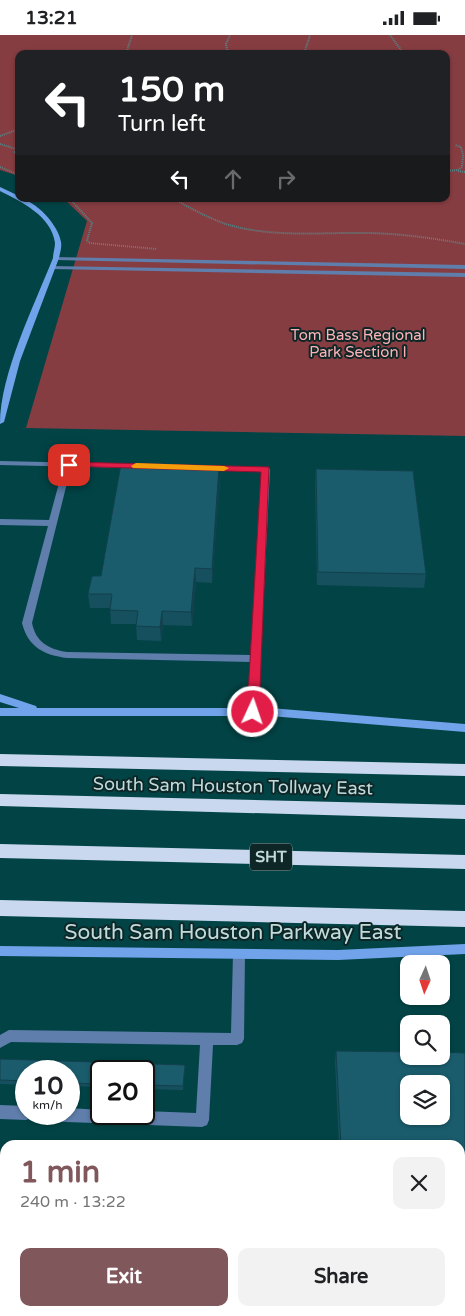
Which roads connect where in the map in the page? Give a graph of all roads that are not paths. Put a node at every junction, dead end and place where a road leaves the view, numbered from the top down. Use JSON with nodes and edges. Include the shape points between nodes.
{"nodes":[{"id":1,"x":0,"y":189,"type":"edge"},
{"id":2,"x":15,"y":196,"type":"edge"},
{"id":3,"x":25,"y":202,"type":"edge"},
{"id":4,"x":56,"y":258,"type":"junction"},
{"id":5,"x":292,"y":263,"type":"junction"},
{"id":6,"x":52,"y":267,"type":"junction"},
{"id":7,"x":465,"y":267,"type":"edge"},
{"id":8,"x":291,"y":272,"type":"junction"},
{"id":9,"x":465,"y":275,"type":"edge"},
{"id":10,"x":0,"y":422,"type":"edge"},
{"id":11,"x":0,"y":463,"type":"edge"},
{"id":12,"x":141,"y":466,"type":"edge"},
{"id":13,"x":198,"y":468,"type":"edge"},
{"id":14,"x":63,"y":483,"type":"dead end"},
{"id":15,"x":0,"y":522,"type":"edge"},
{"id":16,"x":52,"y":523,"type":"junction"},
{"id":17,"x":256,"y":659,"type":"junction"},
{"id":18,"x":0,"y":698,"type":"edge"},
{"id":19,"x":38,"y":711,"type":"junction"},
{"id":20,"x":0,"y":712,"type":"edge"},
{"id":21,"x":253,"y":712,"type":"junction"},
{"id":22,"x":465,"y":728,"type":"edge"},
{"id":23,"x":0,"y":760,"type":"edge"},
{"id":24,"x":465,"y":770,"type":"edge"},
{"id":25,"x":0,"y":800,"type":"edge"},
{"id":26,"x":465,"y":812,"type":"edge"},
{"id":27,"x":0,"y":851,"type":"edge"},
{"id":28,"x":76,"y":853,"type":"junction"},
{"id":29,"x":465,"y":862,"type":"edge"},
{"id":30,"x":465,"y":872,"type":"edge"},
{"id":31,"x":0,"y":908,"type":"edge"},
{"id":32,"x":465,"y":919,"type":"edge"},
{"id":33,"x":465,"y":949,"type":"edge"},
{"id":34,"x":0,"y":951,"type":"edge"},
{"id":35,"x":239,"y":954,"type":"junction"},
{"id":36,"x":207,"y":1038,"type":"junction"},
{"id":37,"x":0,"y":1042,"type":"edge"},
{"id":38,"x":0,"y":1112,"type":"edge"},
{"id":39,"x":15,"y":1113,"type":"edge"},
{"id":40,"x":80,"y":1115,"type":"edge"}],
"edges":[{"from":1,"to":2,"type":"main road"},
{"from":3,"to":4,"type":"main road","via":[[53,228],[58,243]]},
{"from":4,"to":5,"type":"lane"},
{"from":4,"to":6,"type":"main road"},
{"from":5,"to":7,"type":"lane"},
{"from":5,"to":8,"type":"lane"},
{"from":6,"to":8,"type":"lane"},
{"from":6,"to":10,"type":"main road","via":[[16,361]]},
{"from":8,"to":9,"type":"lane"},
{"from":11,"to":12,"type":"lane"},
{"from":13,"to":17,"type":"lane","via":[[266,469]]},
{"from":14,"to":16,"type":"lane"},
{"from":15,"to":16,"type":"lane"},
{"from":16,"to":17,"type":"lane","via":[[27,623],[34,643],[44,650],[67,655]]},
{"from":17,"to":21,"type":"lane"},
{"from":18,"to":19,"type":"main road"},
{"from":19,"to":20,"type":"main road"},
{"from":19,"to":21,"type":"main road"},
{"from":21,"to":22,"type":"main road"},
{"from":23,"to":24,"type":"highway"},
{"from":25,"to":26,"type":"highway","name":"South Sam Houston Tollway East"},
{"from":27,"to":28,"type":"highway","number":"SHT"},
{"from":28,"to":29,"type":"highway","number":"SHT"},
{"from":28,"to":30,"type":"highway"},
{"from":31,"to":32,"type":"highway"},
{"from":33,"to":35,"type":"main road","name":"South Sam Houston Parkway East","via":[[338,955]]},
{"from":34,"to":35,"type":"main road","name":"South Sam Houston Parkway East"},
{"from":35,"to":36,"type":"lane","via":[[237,1039]]},
{"from":36,"to":37,"type":"lane","via":[[9,1036]]},
{"from":36,"to":40,"type":"lane","via":[[202,1119]]},
{"from":38,"to":39,"type":"lane"}]}
